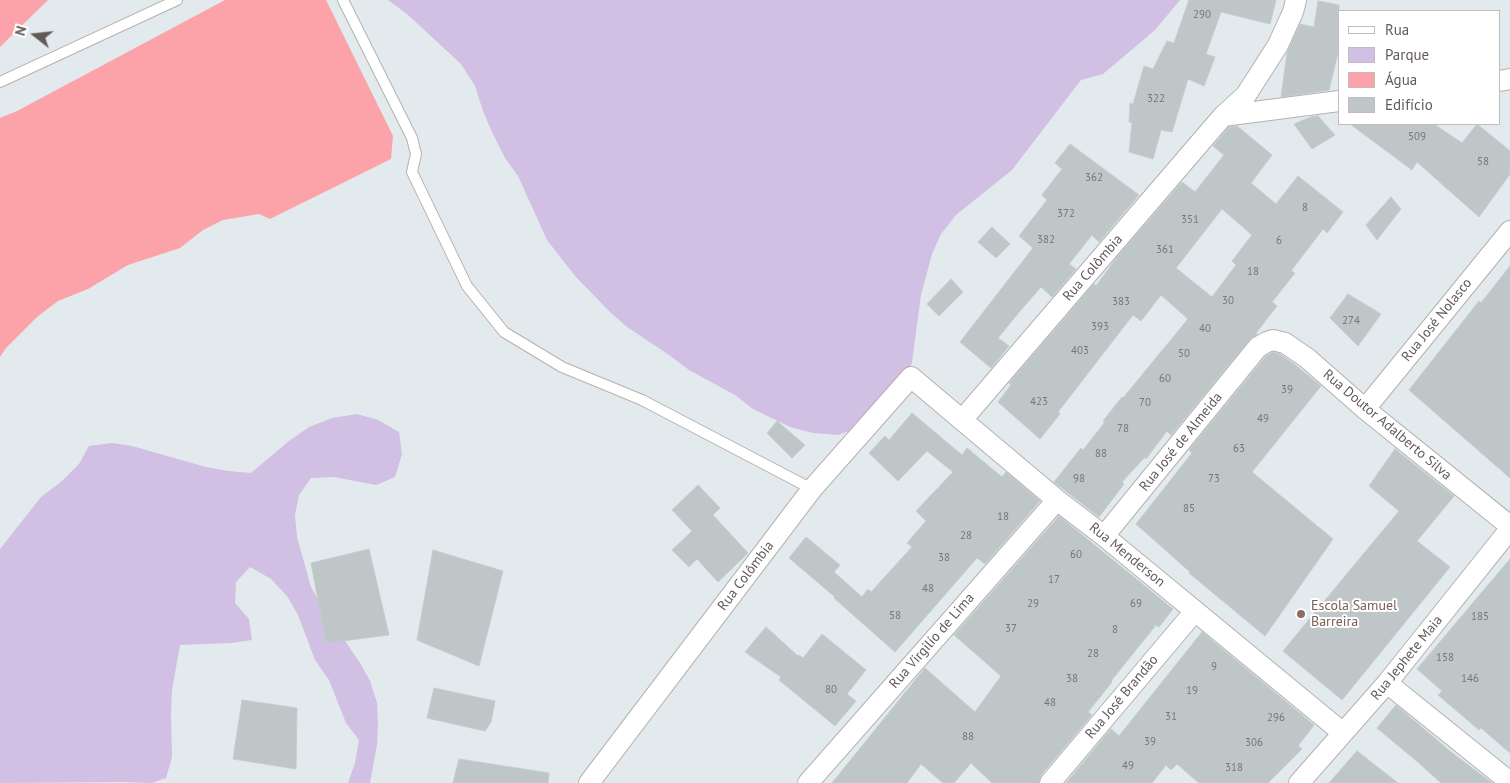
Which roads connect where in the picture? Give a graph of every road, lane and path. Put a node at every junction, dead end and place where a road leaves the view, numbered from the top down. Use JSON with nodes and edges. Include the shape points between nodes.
{"nodes":[{"id":1,"x":177,"y":0,"type":"edge"},
{"id":2,"x":343,"y":0,"type":"edge"},
{"id":3,"x":1296,"y":0,"type":"edge"},
{"id":4,"x":0,"y":82,"type":"edge"},
{"id":5,"x":1338,"y":101,"type":"edge"},
{"id":6,"x":1223,"y":116,"type":"junction"},
{"id":7,"x":1510,"y":231,"type":"edge"},
{"id":8,"x":1258,"y":348,"type":"joint"},
{"id":9,"x":911,"y":377,"type":"joint"},
{"id":10,"x":1365,"y":408,"type":"junction"},
{"id":11,"x":962,"y":420,"type":"junction"},
{"id":12,"x":812,"y":489,"type":"junction"},
{"id":13,"x":1057,"y":500,"type":"junction"},
{"id":14,"x":1510,"y":528,"type":"edge"},
{"id":15,"x":1104,"y":536,"type":"junction"},
{"id":16,"x":1195,"y":611,"type":"junction"},
{"id":17,"x":1388,"y":683,"type":"junction"},
{"id":18,"x":1343,"y":733,"type":"junction"},
{"id":19,"x":1510,"y":782,"type":"edge"},
{"id":20,"x":589,"y":783,"type":"edge"},
{"id":21,"x":808,"y":783,"type":"edge"},
{"id":22,"x":1050,"y":783,"type":"edge"},
{"id":23,"x":1299,"y":783,"type":"edge"}],
"edges":[{"from":1,"to":4,"type":"lane"},
{"from":2,"to":12,"type":"lane","via":[[412,138],[416,154],[412,172],[463,278],[504,332],[562,367],[642,400]]},
{"from":3,"to":6,"type":"street","name":"Rua Colômbia","via":[[1272,53],[1246,94]]},
{"from":5,"to":6,"type":"street"},
{"from":6,"to":11,"type":"street","name":"Rua Colômbia"},
{"from":7,"to":10,"type":"street","name":"Rua José Nolasco"},
{"from":8,"to":10,"type":"street","name":"Rua Doutor Adalberto Silva","via":[[1273,340],[1289,345]]},
{"from":8,"to":15,"type":"street","name":"Rua José de Almeida"},
{"from":9,"to":11,"type":"street","name":"Rua Menderson"},
{"from":9,"to":12,"type":"street","name":"Rua Colômbia"},
{"from":10,"to":14,"type":"street","name":"Rua Doutor Adalberto Silva"},
{"from":11,"to":13,"type":"street","name":"Rua Menderson"},
{"from":12,"to":20,"type":"street","name":"Rua Colômbia"},
{"from":13,"to":15,"type":"street","name":"Rua Menderson"},
{"from":13,"to":21,"type":"street","name":"Rua Virgilío de Lima"},
{"from":14,"to":17,"type":"street","name":"Rua Jephete Maia"},
{"from":15,"to":16,"type":"street","name":"Rua Menderson"},
{"from":16,"to":18,"type":"street","name":"Rua Menderson"},
{"from":16,"to":22,"type":"street","name":"Rua José Brandão"},
{"from":17,"to":18,"type":"street","name":"Rua Jephete Maia"},
{"from":17,"to":19,"type":"street"},
{"from":18,"to":23,"type":"street","name":"Rua Jephete Maia"}]}
